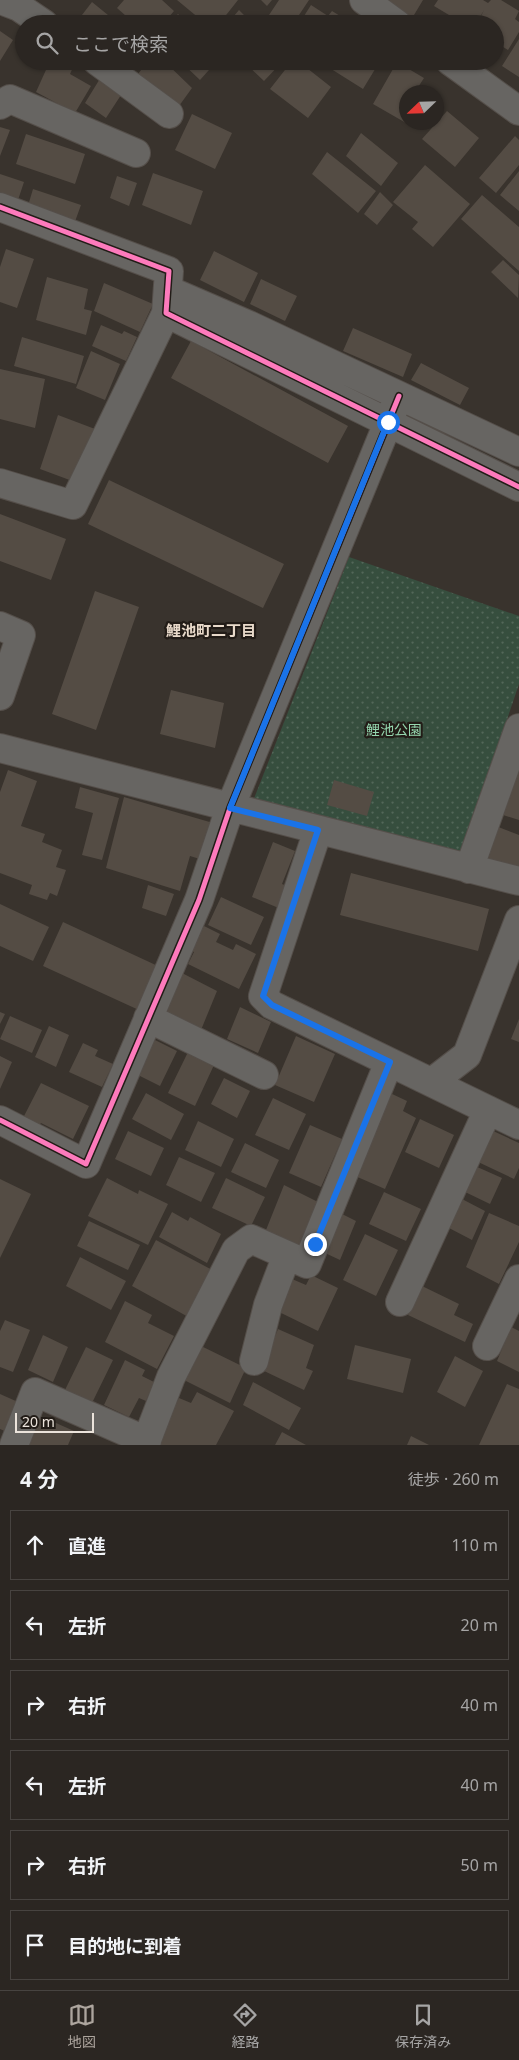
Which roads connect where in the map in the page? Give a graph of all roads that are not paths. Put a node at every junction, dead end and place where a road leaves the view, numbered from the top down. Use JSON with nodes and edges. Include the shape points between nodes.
{"nodes":[{"id":1,"x":2,"y":0,"type":"edge"},
{"id":2,"x":364,"y":0,"type":"edge"},
{"id":3,"x":31,"y":15,"type":"edge"},
{"id":4,"x":385,"y":15,"type":"edge"},
{"id":5,"x":109,"y":70,"type":"edge"},
{"id":6,"x":462,"y":70,"type":"edge"},
{"id":7,"x":0,"y":105,"type":"edge"},
{"id":8,"x":519,"y":111,"type":"edge"},
{"id":9,"x":169,"y":114,"type":"dead end"},
{"id":10,"x":136,"y":153,"type":"dead end"},
{"id":11,"x":0,"y":207,"type":"edge"},
{"id":12,"x":167,"y":302,"type":"junction"},
{"id":13,"x":398,"y":396,"type":"junction"},
{"id":14,"x":388,"y":422,"type":"junction"},
{"id":15,"x":519,"y":452,"type":"edge"},
{"id":16,"x":0,"y":483,"type":"edge"},
{"id":17,"x":519,"y":487,"type":"edge"},
{"id":18,"x":0,"y":626,"type":"edge"},
{"id":19,"x":0,"y":696,"type":"edge"},
{"id":20,"x":519,"y":728,"type":"edge"},
{"id":21,"x":0,"y":748,"type":"edge"},
{"id":22,"x":230,"y":808,"type":"junction"},
{"id":23,"x":318,"y":830,"type":"junction"},
{"id":24,"x":469,"y":869,"type":"junction"},
{"id":25,"x":519,"y":881,"type":"edge"},
{"id":26,"x":519,"y":920,"type":"edge"},
{"id":27,"x":148,"y":1018,"type":"junction"},
{"id":28,"x":390,"y":1062,"type":"junction"},
{"id":29,"x":264,"y":1075,"type":"dead end"},
{"id":30,"x":432,"y":1082,"type":"junction"},
{"id":31,"x":488,"y":1110,"type":"junction"},
{"id":32,"x":0,"y":1120,"type":"edge"},
{"id":33,"x":519,"y":1125,"type":"edge"},
{"id":34,"x":287,"y":1255,"type":"junction"},
{"id":35,"x":519,"y":1279,"type":"edge"},
{"id":36,"x":400,"y":1302,"type":"dead end"},
{"id":37,"x":487,"y":1346,"type":"dead end"},
{"id":38,"x":254,"y":1360,"type":"dead end"},
{"id":39,"x":146,"y":1443,"type":"edge"},
{"id":40,"x":14,"y":1445,"type":"edge"}],
"edges":[{"from":1,"to":3,"type":"street"},
{"from":2,"to":4,"type":"street"},
{"from":5,"to":9,"type":"street"},
{"from":6,"to":8,"type":"street"},
{"from":7,"to":10,"type":"street","via":[[10,99]]},
{"from":11,"to":12,"type":"street","via":[[169,271]]},
{"from":12,"to":13,"type":"street","via":[[249,326]]},
{"from":12,"to":14,"type":"street"},
{"from":12,"to":16,"type":"street","via":[[73,504]]},
{"from":13,"to":14,"type":"street"},
{"from":13,"to":15,"type":"street"},
{"from":14,"to":17,"type":"street"},
{"from":14,"to":22,"type":"street"},
{"from":18,"to":19,"type":"street","via":[[21,635]]},
{"from":20,"to":24,"type":"street"},
{"from":21,"to":22,"type":"street"},
{"from":22,"to":23,"type":"street"},
{"from":22,"to":27,"type":"street","via":[[199,900]]},
{"from":23,"to":24,"type":"street"},
{"from":23,"to":28,"type":"street","via":[[263,996],[272,1005]]},
{"from":24,"to":25,"type":"street"},
{"from":26,"to":30,"type":"street","via":[[467,1054]]},
{"from":27,"to":29,"type":"street"},
{"from":27,"to":32,"type":"street","via":[[86,1164]]},
{"from":28,"to":30,"type":"street"},
{"from":28,"to":34,"type":"street","via":[[307,1264]]},
{"from":30,"to":31,"type":"street"},
{"from":31,"to":33,"type":"street"},
{"from":31,"to":36,"type":"street"},
{"from":34,"to":38,"type":"street","via":[[268,1305]]},
{"from":34,"to":39,"type":"street","via":[[251,1239],[236,1250],[171,1377]]},
{"from":35,"to":37,"type":"street"},
{"from":39,"to":40,"type":"street","via":[[34,1392]]}]}
